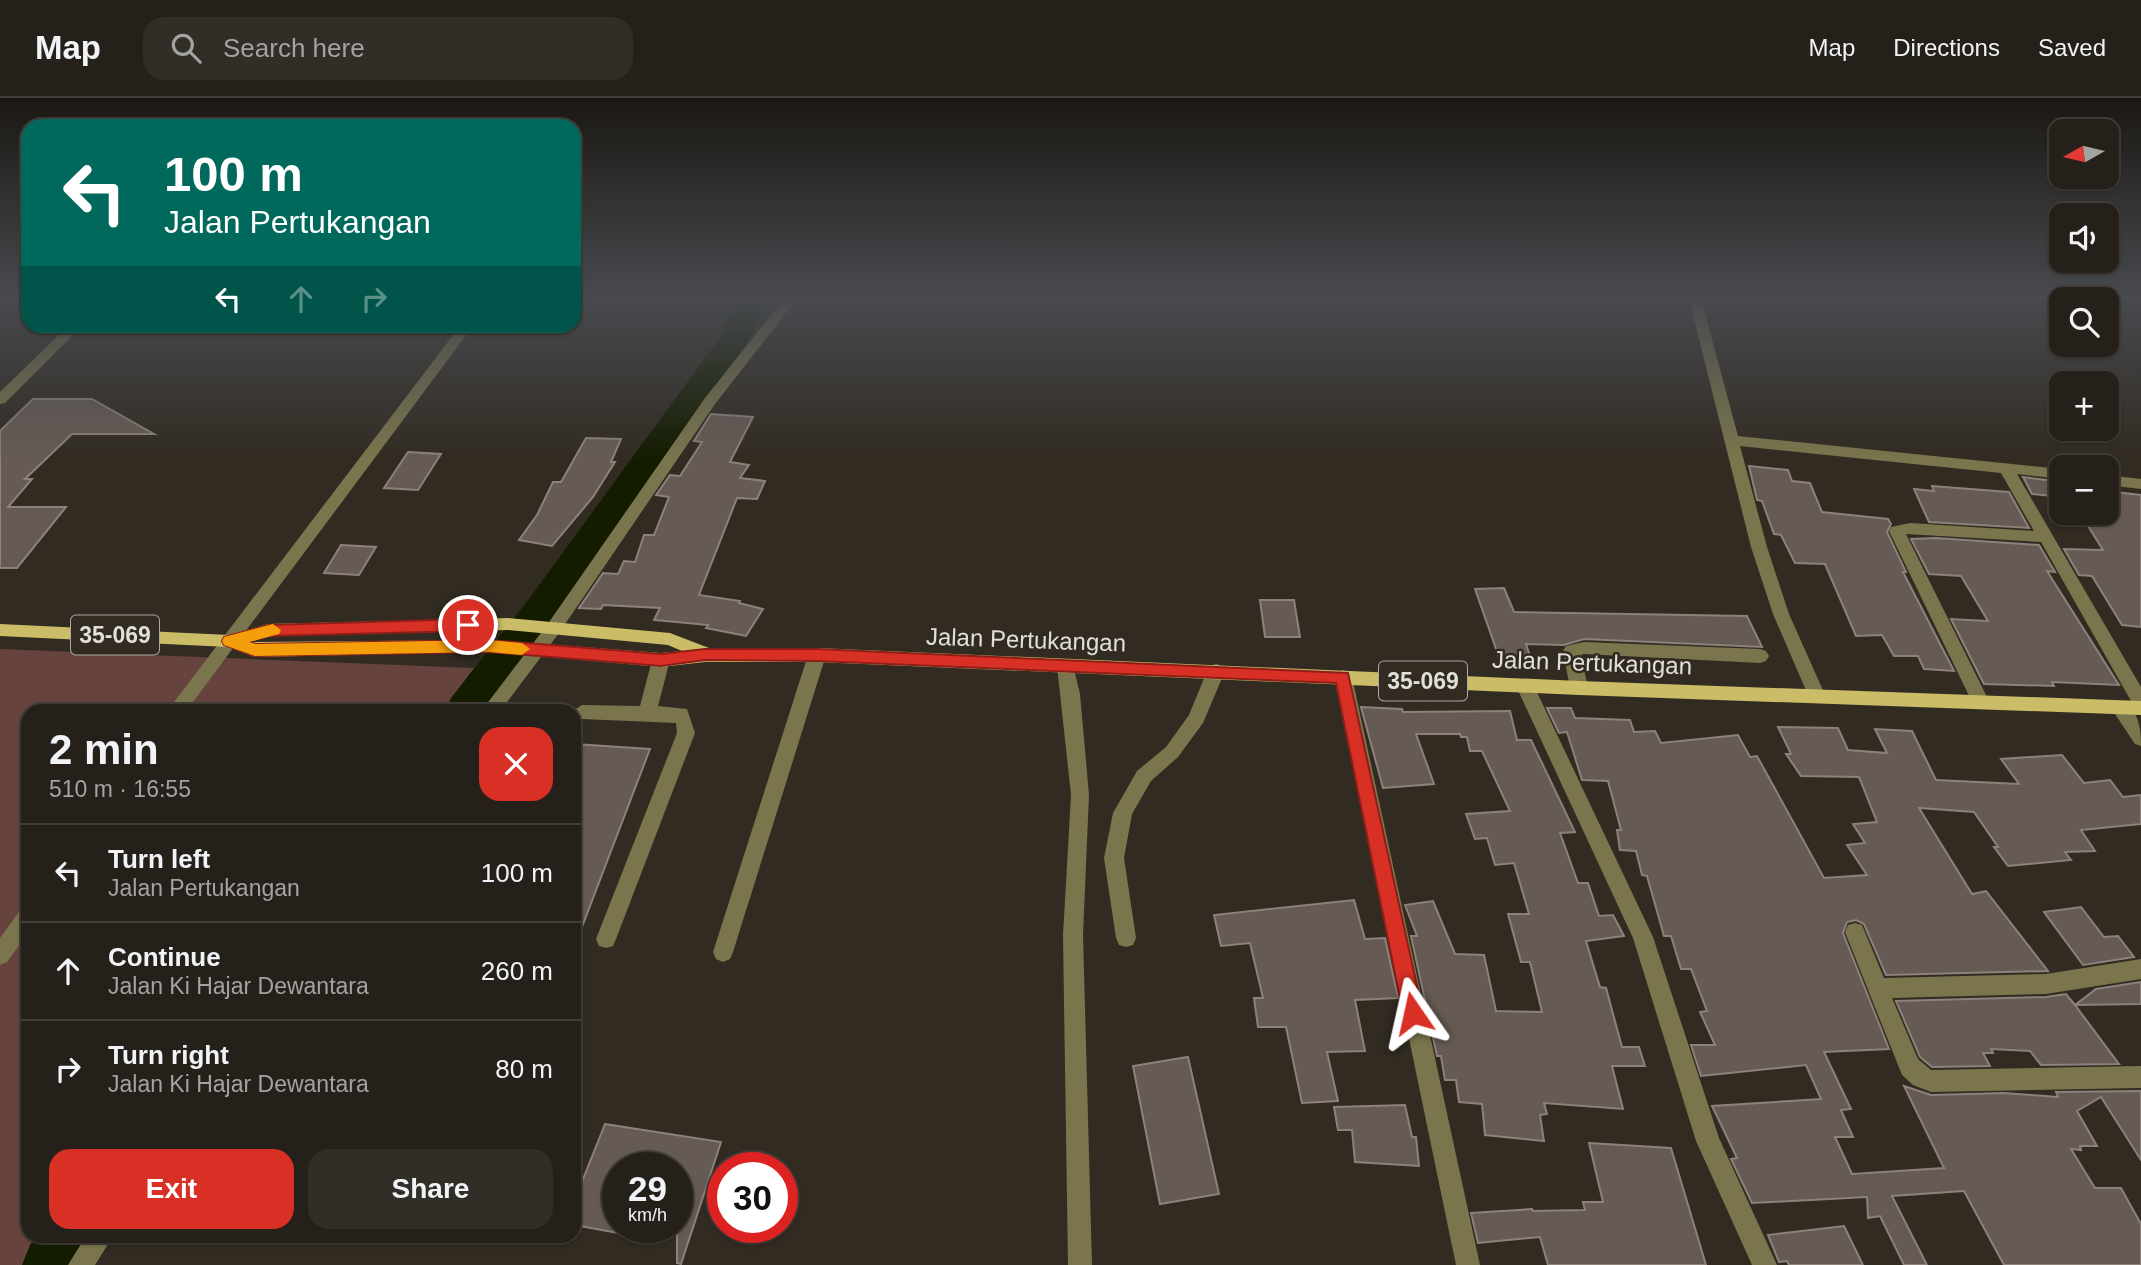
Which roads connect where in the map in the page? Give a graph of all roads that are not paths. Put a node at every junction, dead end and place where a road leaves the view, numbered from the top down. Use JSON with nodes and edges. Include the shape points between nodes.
{"nodes":[{"id":1,"x":51,"y":349,"type":"edge"},
{"id":2,"x":448,"y":349,"type":"edge"},
{"id":3,"x":750,"y":349,"type":"edge"},
{"id":4,"x":1708,"y":349,"type":"edge"},
{"id":5,"x":0,"y":400,"type":"edge"},
{"id":6,"x":1731,"y":440,"type":"junction"},
{"id":7,"x":2006,"y":468,"type":"junction"},
{"id":8,"x":2049,"y":473,"type":"edge"},
{"id":9,"x":2119,"y":481,"type":"edge"},
{"id":10,"x":2141,"y":484,"type":"edge"},
{"id":11,"x":2046,"y":537,"type":"junction"},
{"id":12,"x":545,"y":628,"type":"junction"},
{"id":13,"x":3,"y":632,"type":"edge"},
{"id":14,"x":229,"y":641,"type":"junction"},
{"id":15,"x":530,"y":650,"type":"junction"},
{"id":16,"x":705,"y":654,"type":"junction"},
{"id":17,"x":817,"y":655,"type":"junction"},
{"id":18,"x":1760,"y":656,"type":"dead end"},
{"id":19,"x":661,"y":660,"type":"junction"},
{"id":20,"x":1066,"y":666,"type":"junction"},
{"id":21,"x":1216,"y":671,"type":"junction"},
{"id":22,"x":1343,"y":677,"type":"junction"},
{"id":23,"x":1525,"y":685,"type":"junction"},
{"id":24,"x":1579,"y":688,"type":"junction"},
{"id":25,"x":1817,"y":697,"type":"junction"},
{"id":26,"x":1981,"y":703,"type":"junction"},
{"id":27,"x":182,"y":704,"type":"edge"},
{"id":28,"x":495,"y":704,"type":"edge"},
{"id":29,"x":2141,"y":705,"type":"edge"},
{"id":30,"x":2120,"y":708,"type":"junction"},
{"id":31,"x":582,"y":712,"type":"dead end"},
{"id":32,"x":647,"y":714,"type":"junction"},
{"id":33,"x":2141,"y":739,"type":"edge"},
{"id":34,"x":21,"y":926,"type":"edge"},
{"id":35,"x":1855,"y":932,"type":"dead end"},
{"id":36,"x":1126,"y":938,"type":"dead end"},
{"id":37,"x":606,"y":939,"type":"dead end"},
{"id":38,"x":723,"y":952,"type":"dead end"},
{"id":39,"x":0,"y":955,"type":"edge"},
{"id":40,"x":2141,"y":969,"type":"edge"},
{"id":41,"x":1880,"y":988,"type":"junction"},
{"id":42,"x":2141,"y":1077,"type":"edge"},
{"id":43,"x":96,"y":1243,"type":"edge"},
{"id":44,"x":80,"y":1265,"type":"edge"},
{"id":45,"x":1080,"y":1265,"type":"edge"},
{"id":46,"x":1468,"y":1265,"type":"edge"},
{"id":47,"x":1765,"y":1265,"type":"edge"}],
"edges":[{"from":1,"to":5,"type":"street"},
{"from":2,"to":14,"type":"street"},
{"from":3,"to":12,"type":"street"},
{"from":4,"to":6,"type":"street"},
{"from":6,"to":7,"type":"street"},
{"from":6,"to":25,"type":"street","via":[[1781,614]]},
{"from":7,"to":8,"type":"street"},
{"from":7,"to":11,"type":"street"},
{"from":9,"to":10,"type":"street"},
{"from":11,"to":26,"type":"street","via":[[1910,528],[1896,531]]},
{"from":11,"to":29,"type":"street"},
{"from":12,"to":14,"type":"main road","name":"Jalan Pertukangan","number":"35-069","via":[[508,624],[268,630]]},
{"from":12,"to":15,"type":"street"},
{"from":12,"to":16,"type":"main road","name":"Jalan Pertukangan","number":"35-069","via":[[670,639]]},
{"from":13,"to":14,"type":"main road","number":"35-069"},
{"from":14,"to":15,"type":"main road","name":"Jalan Pertukangan","number":"35-069","via":[[255,650],[490,646]]},
{"from":14,"to":27,"type":"street"},
{"from":15,"to":19,"type":"main road","name":"Jalan Pertukangan","number":"35-069"},
{"from":15,"to":28,"type":"street"},
{"from":16,"to":17,"type":"main road","name":"Jalan Pertukangan","number":"35-069"},
{"from":16,"to":19,"type":"main road","name":"Jalan Pertukangan","number":"35-069"},
{"from":17,"to":20,"type":"main road","name":"Jalan Pertukangan","number":"35-069"},
{"from":17,"to":38,"type":"street"},
{"from":18,"to":24,"type":"street","via":[[1584,648],[1572,652]]},
{"from":19,"to":32,"type":"street"},
{"from":20,"to":21,"type":"main road","name":"Jalan Pertukangan","number":"35-069"},
{"from":20,"to":45,"type":"street","via":[[1080,795],[1073,935]]},
{"from":21,"to":22,"type":"main road","name":"Jalan Pertukangan","number":"35-069"},
{"from":21,"to":36,"type":"street","via":[[1197,718],[1172,752],[1144,776],[1122,813],[1114,858]]},
{"from":22,"to":23,"type":"main road","name":"Jalan Pertukangan","number":"35-069"},
{"from":22,"to":46,"type":"street"},
{"from":23,"to":24,"type":"main road","name":"Jalan Pertukangan","number":"35-069"},
{"from":23,"to":47,"type":"street","via":[[1643,937],[1708,1141]]},
{"from":24,"to":25,"type":"main road","name":"Jalan Pertukangan","number":"35-069"},
{"from":25,"to":26,"type":"main road","name":"Jalan Pertukangan","number":"35-069"},
{"from":26,"to":30,"type":"main road","name":"Jalan Pertukangan","number":"35-069"},
{"from":29,"to":30,"type":"main road","name":"Jalan Pertukangan","number":"35-069"},
{"from":30,"to":33,"type":"street"},
{"from":31,"to":32,"type":"street"},
{"from":32,"to":37,"type":"street","via":[[681,715],[686,733]]},
{"from":34,"to":39,"type":"street"},
{"from":35,"to":41,"type":"street"},
{"from":40,"to":41,"type":"street","via":[[2046,984]]},
{"from":41,"to":42,"type":"street","via":[[1910,1067],[1931,1081]]},
{"from":43,"to":44,"type":"street"}]}
